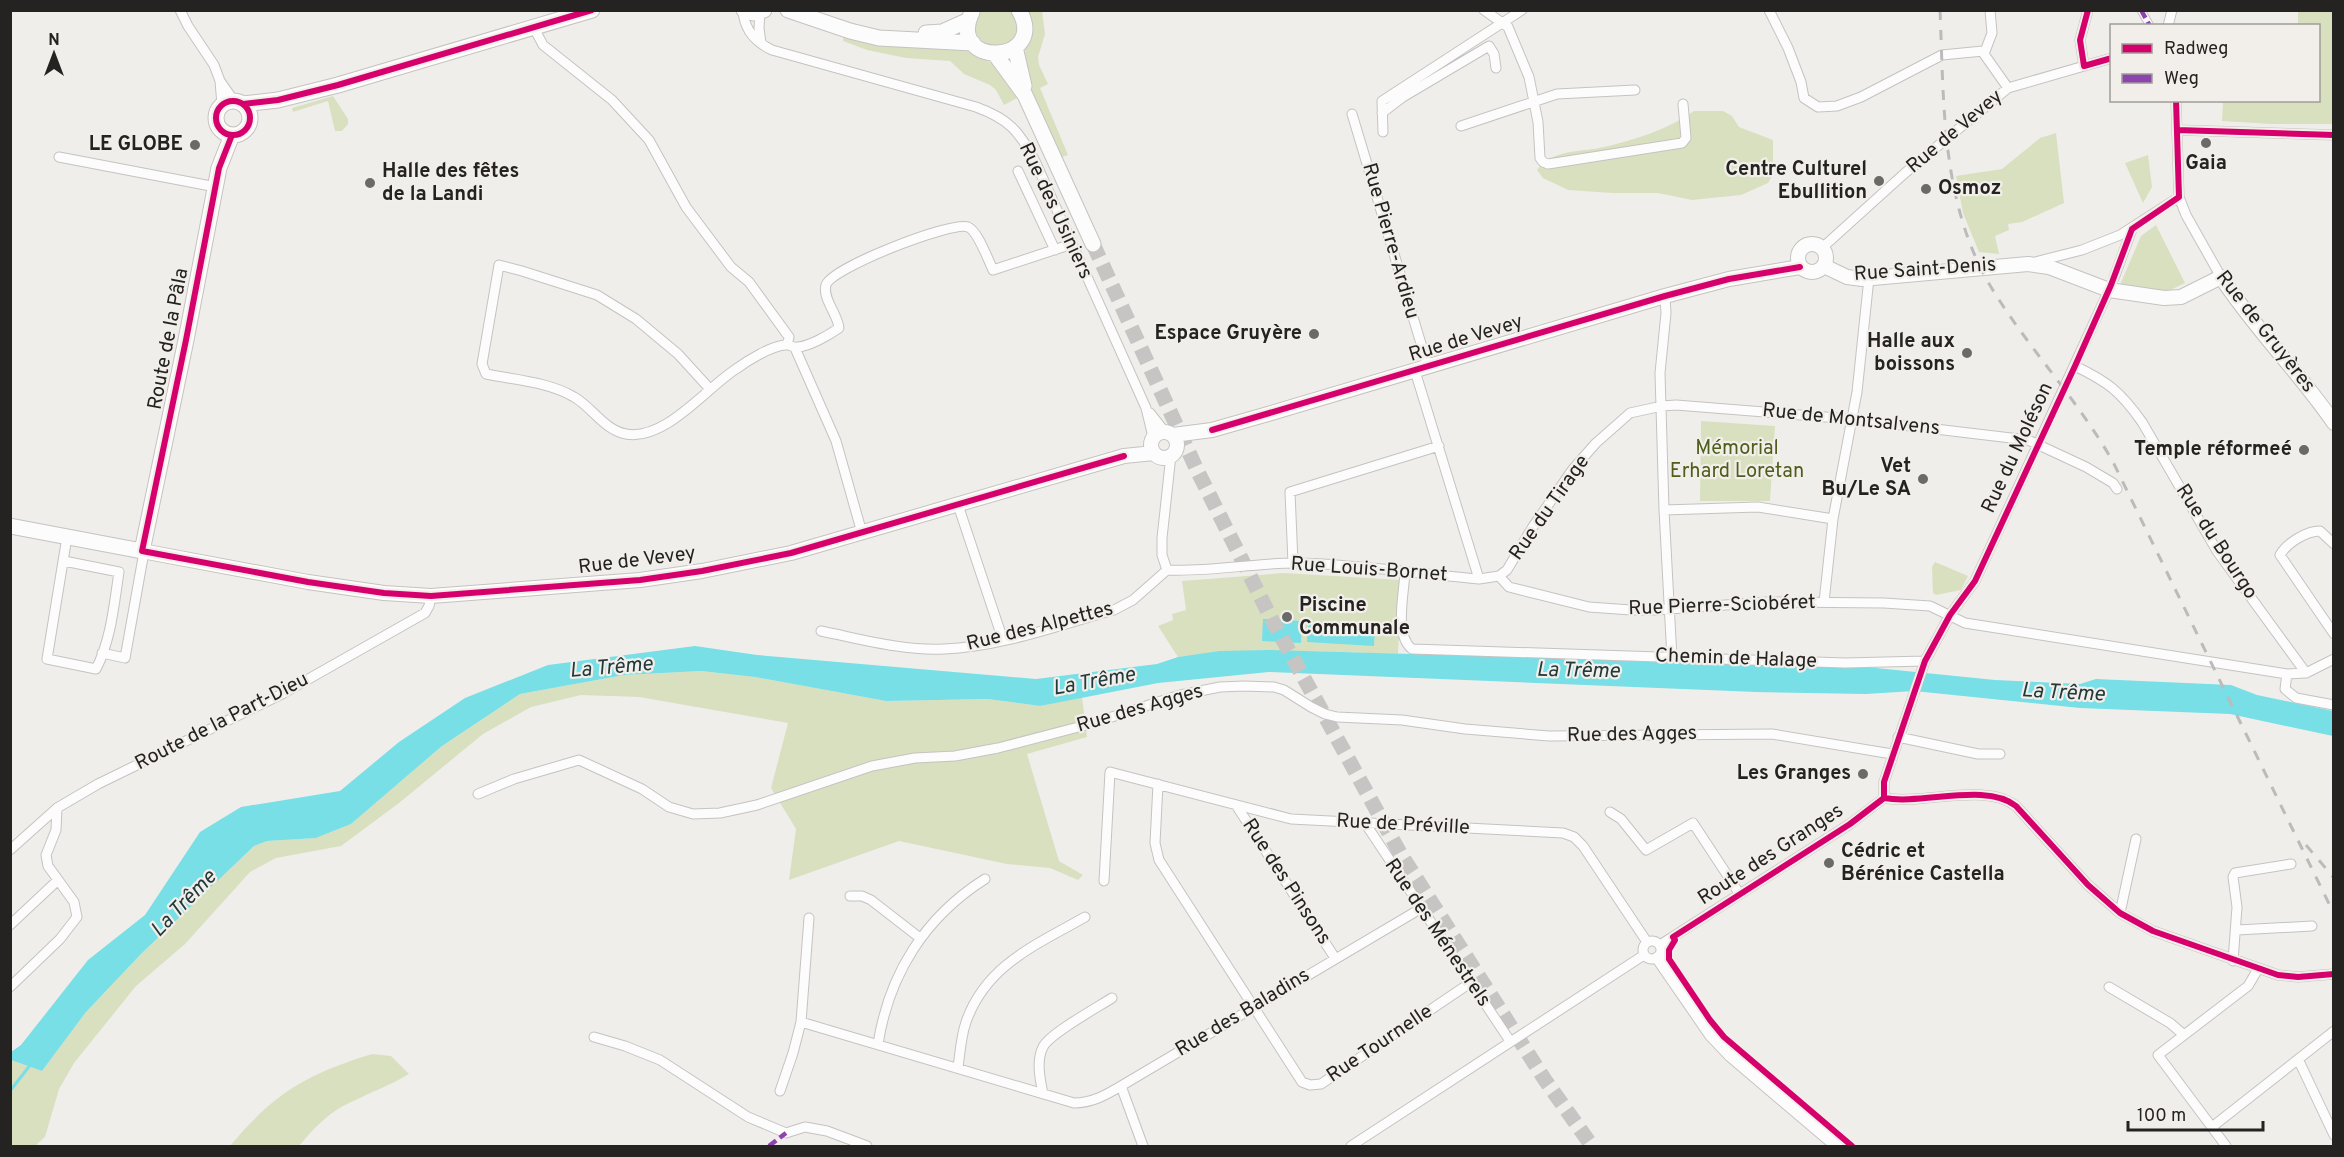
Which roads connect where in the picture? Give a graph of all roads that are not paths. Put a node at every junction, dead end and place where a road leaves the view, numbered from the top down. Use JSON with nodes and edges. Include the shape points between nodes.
{"nodes":[{"id":1,"x":180,"y":10,"type":"edge"},
{"id":2,"x":592,"y":10,"type":"edge"},
{"id":3,"x":788,"y":10,"type":"edge"},
{"id":4,"x":815,"y":10,"type":"edge"},
{"id":5,"x":1019,"y":10,"type":"edge"},
{"id":6,"x":1484,"y":10,"type":"edge"},
{"id":7,"x":1522,"y":10,"type":"edge"},
{"id":8,"x":1769,"y":10,"type":"edge"},
{"id":9,"x":1990,"y":10,"type":"edge"},
{"id":10,"x":2088,"y":10,"type":"edge"},
{"id":11,"x":2141,"y":10,"type":"edge"},
{"id":12,"x":753,"y":11,"type":"edge"},
{"id":13,"x":971,"y":15,"type":"edge"},
{"id":14,"x":1502,"y":23,"type":"junction"},
{"id":15,"x":2149,"y":24,"type":"edge"},
{"id":16,"x":534,"y":28,"type":"junction"},
{"id":17,"x":1476,"y":39,"type":"junction"},
{"id":18,"x":761,"y":43,"type":"junction"},
{"id":19,"x":973,"y":43,"type":"junction"},
{"id":20,"x":1015,"y":47,"type":"junction"},
{"id":21,"x":1483,"y":49,"type":"junction"},
{"id":22,"x":1983,"y":51,"type":"junction"},
{"id":23,"x":996,"y":54,"type":"junction"},
{"id":24,"x":2110,"y":59,"type":"edge"},
{"id":25,"x":2084,"y":66,"type":"junction"},
{"id":26,"x":1497,"y":68,"type":"dead end"},
{"id":27,"x":1409,"y":88,"type":"junction"},
{"id":28,"x":2008,"y":88,"type":"junction"},
{"id":29,"x":1635,"y":90,"type":"dead end"},
{"id":30,"x":1025,"y":95,"type":"junction"},
{"id":31,"x":1534,"y":102,"type":"junction"},
{"id":32,"x":2176,"y":102,"type":"edge"},
{"id":33,"x":1683,"y":104,"type":"dead end"},
{"id":34,"x":237,"y":107,"type":"junction"},
{"id":35,"x":1352,"y":114,"type":"dead end"},
{"id":36,"x":1461,"y":126,"type":"dead end"},
{"id":37,"x":2177,"y":130,"type":"junction"},
{"id":38,"x":226,"y":131,"type":"junction"},
{"id":39,"x":1383,"y":132,"type":"dead end"},
{"id":40,"x":2334,"y":135,"type":"edge"},
{"id":41,"x":59,"y":158,"type":"dead end"},
{"id":42,"x":1018,"y":171,"type":"dead end"},
{"id":43,"x":216,"y":187,"type":"junction"},
{"id":44,"x":2179,"y":197,"type":"junction"},
{"id":45,"x":2132,"y":229,"type":"junction"},
{"id":46,"x":1072,"y":244,"type":"junction"},
{"id":47,"x":1093,"y":244,"type":"tunnel mouth"},
{"id":48,"x":1822,"y":248,"type":"junction"},
{"id":49,"x":1055,"y":250,"type":"junction"},
{"id":50,"x":1799,"y":261,"type":"junction"},
{"id":51,"x":2028,"y":264,"type":"junction"},
{"id":52,"x":1824,"y":266,"type":"junction"},
{"id":53,"x":1869,"y":278,"type":"junction"},
{"id":54,"x":2221,"y":278,"type":"junction"},
{"id":55,"x":2111,"y":284,"type":"junction"},
{"id":56,"x":1665,"y":296,"type":"junction"},
{"id":57,"x":791,"y":346,"type":"junction"},
{"id":58,"x":2075,"y":366,"type":"junction"},
{"id":59,"x":1421,"y":369,"type":"junction"},
{"id":60,"x":709,"y":388,"type":"junction"},
{"id":61,"x":1662,"y":406,"type":"junction"},
{"id":62,"x":2331,"y":414,"type":"edge"},
{"id":63,"x":1851,"y":419,"type":"junction"},
{"id":64,"x":1163,"y":443,"type":"junction"},
{"id":65,"x":2038,"y":444,"type":"junction"},
{"id":66,"x":1439,"y":446,"type":"junction"},
{"id":67,"x":2117,"y":489,"type":"dead end"},
{"id":68,"x":958,"y":505,"type":"junction"},
{"id":69,"x":1664,"y":510,"type":"junction"},
{"id":70,"x":1833,"y":519,"type":"junction"},
{"id":71,"x":10,"y":526,"type":"edge"},
{"id":72,"x":862,"y":533,"type":"junction"},
{"id":73,"x":67,"y":537,"type":"junction"},
{"id":74,"x":2334,"y":544,"type":"edge"},
{"id":75,"x":143,"y":552,"type":"junction"},
{"id":76,"x":64,"y":561,"type":"junction"},
{"id":77,"x":1293,"y":563,"type":"junction"},
{"id":78,"x":1167,"y":570,"type":"junction"},
{"id":79,"x":1405,"y":572,"type":"junction"},
{"id":80,"x":1499,"y":576,"type":"junction"},
{"id":81,"x":1479,"y":579,"type":"junction"},
{"id":82,"x":431,"y":596,"type":"junction"},
{"id":83,"x":1824,"y":602,"type":"junction"},
{"id":84,"x":1671,"y":608,"type":"junction"},
{"id":85,"x":1950,"y":615,"type":"junction"},
{"id":86,"x":821,"y":631,"type":"dead end"},
{"id":87,"x":2334,"y":634,"type":"edge"},
{"id":88,"x":1003,"y":640,"type":"junction"},
{"id":89,"x":102,"y":653,"type":"junction"},
{"id":90,"x":1672,"y":658,"type":"junction"},
{"id":91,"x":2334,"y":659,"type":"edge"},
{"id":92,"x":1924,"y":663,"type":"junction"},
{"id":93,"x":2306,"y":673,"type":"junction"},
{"id":94,"x":2287,"y":674,"type":"junction"},
{"id":95,"x":2334,"y":705,"type":"edge"},
{"id":96,"x":1898,"y":737,"type":"junction"},
{"id":97,"x":1892,"y":754,"type":"junction"},
{"id":98,"x":2000,"y":754,"type":"dead end"},
{"id":99,"x":1158,"y":784,"type":"junction"},
{"id":100,"x":478,"y":794,"type":"dead end"},
{"id":101,"x":1884,"y":798,"type":"junction"},
{"id":102,"x":1236,"y":805,"type":"junction"},
{"id":103,"x":57,"y":808,"type":"junction"},
{"id":104,"x":1610,"y":812,"type":"dead end"},
{"id":105,"x":1365,"y":823,"type":"junction"},
{"id":106,"x":2136,"y":838,"type":"dead end"},
{"id":107,"x":10,"y":849,"type":"edge"},
{"id":108,"x":2291,"y":864,"type":"dead end"},
{"id":109,"x":986,"y":879,"type":"dead end"},
{"id":110,"x":58,"y":880,"type":"junction"},
{"id":111,"x":1104,"y":881,"type":"dead end"},
{"id":112,"x":1738,"y":893,"type":"junction"},
{"id":113,"x":850,"y":896,"type":"dead end"},
{"id":114,"x":1420,"y":909,"type":"junction"},
{"id":115,"x":2120,"y":913,"type":"junction"},
{"id":116,"x":1085,"y":917,"type":"dead end"},
{"id":117,"x":809,"y":918,"type":"dead end"},
{"id":118,"x":10,"y":925,"type":"edge"},
{"id":119,"x":2312,"y":926,"type":"dead end"},
{"id":120,"x":2237,"y":930,"type":"junction"},
{"id":121,"x":920,"y":938,"type":"junction"},
{"id":122,"x":1647,"y":942,"type":"junction"},
{"id":123,"x":1660,"y":945,"type":"junction"},
{"id":124,"x":1644,"y":955,"type":"junction"},
{"id":125,"x":1335,"y":958,"type":"junction"},
{"id":126,"x":1658,"y":958,"type":"junction"},
{"id":127,"x":2233,"y":961,"type":"junction"},
{"id":128,"x":2258,"y":969,"type":"junction"},
{"id":129,"x":2334,"y":974,"type":"edge"},
{"id":130,"x":1470,"y":983,"type":"junction"},
{"id":131,"x":10,"y":987,"type":"edge"},
{"id":132,"x":2109,"y":987,"type":"dead end"},
{"id":133,"x":1112,"y":998,"type":"dead end"},
{"id":134,"x":1252,"y":1008,"type":"junction"},
{"id":135,"x":801,"y":1022,"type":"junction"},
{"id":136,"x":2334,"y":1031,"type":"edge"},
{"id":137,"x":2184,"y":1035,"type":"junction"},
{"id":138,"x":594,"y":1036,"type":"dead end"},
{"id":139,"x":1510,"y":1041,"type":"junction"},
{"id":140,"x":878,"y":1044,"type":"junction"},
{"id":141,"x":2298,"y":1059,"type":"junction"},
{"id":142,"x":958,"y":1068,"type":"junction"},
{"id":143,"x":1122,"y":1086,"type":"junction"},
{"id":144,"x":780,"y":1091,"type":"dead end"},
{"id":145,"x":1043,"y":1094,"type":"junction"},
{"id":146,"x":2212,"y":1127,"type":"junction"},
{"id":147,"x":2334,"y":1135,"type":"edge"},
{"id":148,"x":867,"y":1146,"type":"edge"},
{"id":149,"x":1143,"y":1146,"type":"edge"},
{"id":150,"x":1351,"y":1146,"type":"edge"},
{"id":151,"x":1837,"y":1146,"type":"edge"},
{"id":152,"x":2226,"y":1146,"type":"edge"}],
"edges":[{"from":1,"to":34,"type":"street"},
{"from":2,"to":16,"type":"main road"},
{"from":3,"to":19,"type":"main road","via":[[879,38]]},
{"from":4,"to":13,"type":"main road","via":[[862,26],[904,32],[942,32]]},
{"from":5,"to":20,"type":"main road","via":[[1024,30]]},
{"from":6,"to":14,"type":"street"},
{"from":7,"to":14,"type":"street"},
{"from":8,"to":22,"type":"street","via":[[1801,82],[1804,98],[1818,108],[1861,97],[1942,55]]},
{"from":9,"to":22,"type":"street","via":[[1992,33]]},
{"from":10,"to":25,"type":"street","via":[[2080,40]]},
{"from":11,"to":15,"type":"street"},
{"from":12,"to":18,"type":"street","name":"Rue des Usiniers"},
{"from":12,"to":18,"type":"street","name":"Rue des Usiniers","via":[[744,22],[749,34]]},
{"from":13,"to":19,"type":"main road","via":[[968,31]]},
{"from":14,"to":17,"type":"street"},
{"from":14,"to":31,"type":"street","via":[[1508,27],[1529,77]]},
{"from":16,"to":34,"type":"main road","via":[[278,100]]},
{"from":16,"to":57,"type":"street","via":[[543,45],[612,100],[649,140],[686,207],[731,267],[749,282],[789,337]]},
{"from":17,"to":21,"type":"street"},
{"from":17,"to":27,"type":"street"},
{"from":18,"to":46,"type":"street","name":"Rue des Usiniers","via":[[789,56],[976,107],[1003,119],[1015,128],[1027,147]]},
{"from":19,"to":23,"type":"main road"},
{"from":20,"to":23,"type":"main road"},
{"from":20,"to":30,"type":"main road"},
{"from":21,"to":26,"type":"street","via":[[1489,46]]},
{"from":21,"to":27,"type":"street"},
{"from":22,"to":28,"type":"street"},
{"from":23,"to":30,"type":"main road"},
{"from":24,"to":25,"type":"street","name":"Rue de Vevey"},
{"from":25,"to":28,"type":"street","name":"Rue de Vevey"},
{"from":27,"to":39,"type":"street","via":[[1382,101]]},
{"from":28,"to":48,"type":"street","name":"Rue de Vevey"},
{"from":29,"to":31,"type":"street","via":[[1557,94]]},
{"from":30,"to":47,"type":"main road"},
{"from":31,"to":33,"type":"street","via":[[1540,158],[1548,164],[1682,143],[1686,138]]},
{"from":31,"to":36,"type":"street"},
{"from":32,"to":37,"type":"street","name":"Rue de Gruyères"},
{"from":34,"to":38,"type":"main road","name":"Route de la Pâla","via":[[217,114]]},
{"from":34,"to":38,"type":"main road","name":"Route de la Pâla","via":[[248,126],[244,130]]},
{"from":35,"to":59,"type":"street","name":"Rue Pierre-Ardieu"},
{"from":37,"to":40,"type":"street"},
{"from":37,"to":44,"type":"street","name":"Rue de Gruyères"},
{"from":38,"to":43,"type":"main road","name":"Route de la Pâla"},
{"from":41,"to":43,"type":"street"},
{"from":42,"to":49,"type":"street"},
{"from":43,"to":75,"type":"main road","name":"Route de la Pâla"},
{"from":44,"to":45,"type":"street","name":"Rue Saint-Denis"},
{"from":44,"to":54,"type":"street","name":"Rue de Gruyères"},
{"from":45,"to":51,"type":"street","name":"Rue Saint-Denis","via":[[2082,250]]},
{"from":45,"to":55,"type":"street","name":"Rue du Moléson"},
{"from":46,"to":49,"type":"street"},
{"from":46,"to":64,"type":"street","name":"Rue des Usiniers"},
{"from":48,"to":50,"type":"main road","via":[[1808,244],[1803,247]]},
{"from":48,"to":52,"type":"main road","via":[[1826,256]]},
{"from":49,"to":57,"type":"street","via":[[993,270],[971,228],[962,225],[923,236],[831,278],[826,293],[839,328]]},
{"from":50,"to":52,"type":"main road","via":[[1811,272]]},
{"from":50,"to":56,"type":"main road","name":"Rue de Vevey"},
{"from":51,"to":53,"type":"main road","name":"Rue Saint-Denis"},
{"from":51,"to":55,"type":"main road","name":"Rue Saint-Denis"},
{"from":52,"to":53,"type":"main road","name":"Rue Saint-Denis","via":[[1847,277]]},
{"from":53,"to":63,"type":"street"},
{"from":54,"to":55,"type":"main road","name":"Rue Saint-Denis","via":[[2181,297],[2154,297]]},
{"from":54,"to":62,"type":"main road","name":"Rue de Gruyères"},
{"from":55,"to":58,"type":"street","name":"Rue du Moléson"},
{"from":56,"to":59,"type":"main road","name":"Rue de Vevey"},
{"from":56,"to":61,"type":"street"},
{"from":57,"to":60,"type":"street","via":[[758,356]]},
{"from":57,"to":72,"type":"street","via":[[836,441]]},
{"from":58,"to":65,"type":"street","name":"Rue du Moléson"},
{"from":58,"to":93,"type":"street","name":"Rue du Bourgo","via":[[2104,380],[2128,402],[2217,551]]},
{"from":59,"to":64,"type":"main road","name":"Rue de Vevey"},
{"from":59,"to":66,"type":"street","name":"Rue Pierre-Ardieu"},
{"from":60,"to":60,"type":"street","via":[[678,354],[636,319],[597,295],[499,266],[482,364],[486,374],[573,396],[610,427],[635,435],[662,428]]},
{"from":61,"to":63,"type":"street","name":"Rue de Montsalvens"},
{"from":61,"to":69,"type":"street"},
{"from":61,"to":80,"type":"street","name":"Rue du Tirage","via":[[1629,413],[1596,443],[1573,469],[1507,570]]},
{"from":63,"to":65,"type":"street","name":"Rue de Montsalvens"},
{"from":63,"to":70,"type":"street"},
{"from":64,"to":68,"type":"main road","name":"Rue de Vevey"},
{"from":64,"to":78,"type":"street","via":[[1162,555]]},
{"from":65,"to":67,"type":"street","name":"Rue de Montsalvens","via":[[2086,467]]},
{"from":65,"to":85,"type":"street","name":"Rue du Moléson","via":[[1975,581]]},
{"from":66,"to":77,"type":"street","via":[[1290,492]]},
{"from":66,"to":81,"type":"street","name":"Rue Pierre-Ardieu"},
{"from":68,"to":72,"type":"main road","name":"Rue de Vevey"},
{"from":68,"to":88,"type":"street"},
{"from":69,"to":70,"type":"street","via":[[1758,507]]},
{"from":69,"to":84,"type":"street"},
{"from":70,"to":83,"type":"street"},
{"from":71,"to":73,"type":"main road"},
{"from":72,"to":82,"type":"main road","name":"Rue de Vevey","via":[[702,571]]},
{"from":73,"to":75,"type":"main road"},
{"from":73,"to":76,"type":"street"},
{"from":74,"to":87,"type":"street","via":[[2320,531],[2310,531],[2280,555]]},
{"from":75,"to":82,"type":"main road","name":"Rue de Vevey","via":[[348,589]]},
{"from":75,"to":89,"type":"street","via":[[125,658]]},
{"from":76,"to":89,"type":"street","via":[[119,572]]},
{"from":76,"to":89,"type":"street","via":[[48,659],[96,669]]},
{"from":77,"to":78,"type":"street","name":"Rue Louis-Bornet"},
{"from":77,"to":79,"type":"street","name":"Rue Louis-Bornet"},
{"from":78,"to":88,"type":"street","name":"Rue des Alpettes","via":[[1133,600],[1114,610]]},
{"from":79,"to":81,"type":"street","name":"Rue Louis-Bornet"},
{"from":79,"to":90,"type":"street","name":"Chemin de Halage","via":[[1402,630],[1412,649]]},
{"from":80,"to":81,"type":"street","name":"Rue Louis-Bornet"},
{"from":80,"to":84,"type":"street","name":"Rue Pierre-Sciobéret","via":[[1509,586],[1589,607]]},
{"from":82,"to":103,"type":"street","name":"Route de la Part-Dieu","via":[[425,613],[302,683]]},
{"from":83,"to":84,"type":"street","name":"Rue Pierre-Sciobéret"},
{"from":83,"to":85,"type":"street","name":"Rue Pierre-Sciobéret","via":[[1930,606]]},
{"from":84,"to":90,"type":"street"},
{"from":85,"to":92,"type":"street"},
{"from":85,"to":94,"type":"street","name":"Rue Pierre-Sciobéret","via":[[1965,623]]},
{"from":86,"to":88,"type":"street","name":"Rue des Alpettes","via":[[895,646],[942,649],[983,646]]},
{"from":90,"to":92,"type":"street","name":"Chemin de Halage"},
{"from":91,"to":93,"type":"street"},
{"from":92,"to":96,"type":"street"},
{"from":93,"to":94,"type":"street","name":"Rue Pierre-Sciobéret"},
{"from":94,"to":95,"type":"street","via":[[2285,689],[2296,698]]},
{"from":96,"to":97,"type":"street"},
{"from":96,"to":98,"type":"street","via":[[1978,754]]},
{"from":97,"to":100,"type":"street","name":"Rue des Agges","via":[[1772,734],[1549,736],[1337,717],[1274,687],[1228,686],[1180,695],[998,748],[872,766],[757,806],[720,813],[693,814],[669,807],[642,789],[579,760]]},
{"from":97,"to":101,"type":"street"},
{"from":99,"to":102,"type":"street","name":"Rue de Préville"},
{"from":99,"to":111,"type":"street","name":"Rue de Préville","via":[[1110,772]]},
{"from":99,"to":134,"type":"street","name":"Rue Tournelle","via":[[1155,843],[1159,860]]},
{"from":101,"to":112,"type":"street","name":"Route des Granges","via":[[1850,824]]},
{"from":101,"to":115,"type":"street","via":[[2003,797]]},
{"from":102,"to":105,"type":"street","name":"Rue de Préville","via":[[1291,819]]},
{"from":102,"to":125,"type":"street","name":"Rue des Pinsons"},
{"from":103,"to":107,"type":"street","name":"Route de la Part-Dieu"},
{"from":103,"to":110,"type":"street","via":[[56,830],[46,855]]},
{"from":104,"to":112,"type":"street","via":[[1621,819],[1646,850],[1693,823]]},
{"from":105,"to":114,"type":"street","name":"Rue des Ménestrels"},
{"from":105,"to":122,"type":"street","name":"Rue de Préville","via":[[1563,833],[1574,837]]},
{"from":106,"to":115,"type":"street"},
{"from":108,"to":120,"type":"street","via":[[2235,873]]},
{"from":109,"to":121,"type":"street","via":[[952,903]]},
{"from":110,"to":118,"type":"street"},
{"from":110,"to":131,"type":"street","via":[[74,902],[77,917]]},
{"from":112,"to":123,"type":"street","name":"Route des Granges"},
{"from":113,"to":121,"type":"street","via":[[871,900]]},
{"from":114,"to":125,"type":"street","name":"Rue des Baladins"},
{"from":114,"to":130,"type":"street","name":"Rue des Ménestrels"},
{"from":115,"to":127,"type":"street","via":[[2153,931]]},
{"from":116,"to":142,"type":"street","via":[[1016,956],[990,978],[965,1024]]},
{"from":117,"to":135,"type":"street"},
{"from":119,"to":120,"type":"street"},
{"from":120,"to":127,"type":"street"},
{"from":121,"to":140,"type":"street","via":[[902,966],[886,1004]]},
{"from":122,"to":123,"type":"street"},
{"from":122,"to":124,"type":"street"},
{"from":123,"to":126,"type":"street","via":[[1662,952]]},
{"from":124,"to":126,"type":"street","via":[[1651,960]]},
{"from":124,"to":139,"type":"street"},
{"from":125,"to":134,"type":"street","name":"Rue des Baladins"},
{"from":126,"to":151,"type":"street","via":[[1711,1035]]},
{"from":127,"to":128,"type":"street"},
{"from":128,"to":129,"type":"street","via":[[2298,977]]},
{"from":128,"to":137,"type":"street","via":[[2248,986]]},
{"from":130,"to":134,"type":"street","name":"Rue Tournelle","via":[[1321,1084],[1302,1082]]},
{"from":130,"to":139,"type":"street","name":"Rue des Ménestrels"},
{"from":132,"to":137,"type":"street"},
{"from":133,"to":145,"type":"street","via":[[1043,1045]]},
{"from":134,"to":143,"type":"street","name":"Rue des Baladins"},
{"from":135,"to":140,"type":"street","name":"Rue des Baladins"},
{"from":135,"to":144,"type":"street"},
{"from":136,"to":141,"type":"street"},
{"from":137,"to":146,"type":"street","via":[[2158,1055]]},
{"from":138,"to":148,"type":"street","via":[[660,1060],[748,1117],[786,1132],[805,1127]]},
{"from":139,"to":150,"type":"street"},
{"from":140,"to":142,"type":"street","name":"Rue des Baladins"},
{"from":141,"to":146,"type":"street"},
{"from":141,"to":147,"type":"street"},
{"from":142,"to":145,"type":"street","name":"Rue des Baladins"},
{"from":143,"to":145,"type":"street","name":"Rue des Baladins","via":[[1086,1103]]},
{"from":143,"to":149,"type":"street"},
{"from":146,"to":152,"type":"street"}]}
